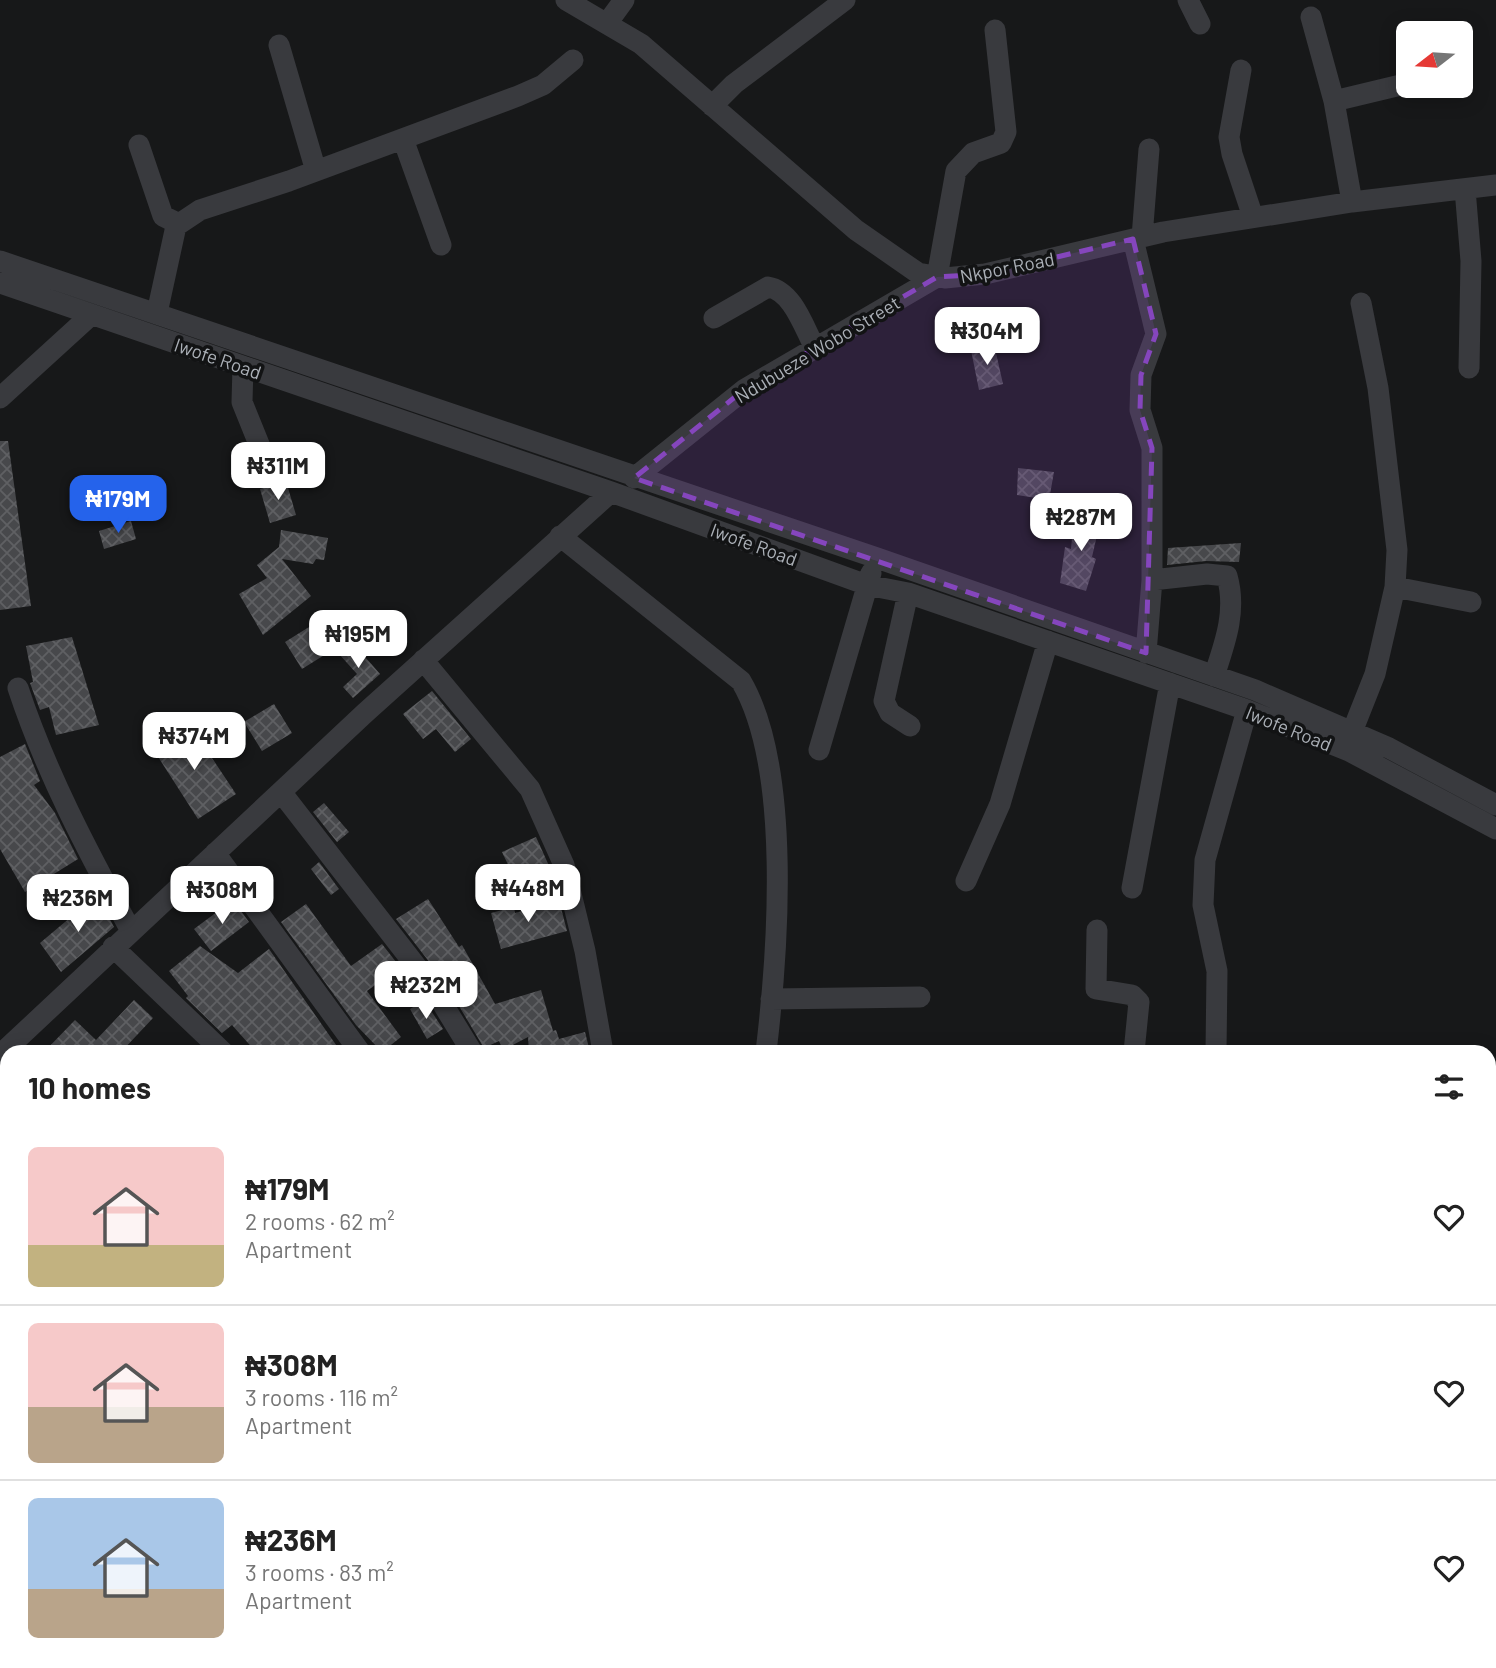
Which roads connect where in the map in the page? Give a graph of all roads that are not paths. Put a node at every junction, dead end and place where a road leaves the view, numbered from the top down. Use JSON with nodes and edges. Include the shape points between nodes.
{"nodes":[{"id":1,"x":566,"y":0,"type":"edge"},
{"id":2,"x":624,"y":0,"type":"edge"},
{"id":3,"x":845,"y":0,"type":"edge"},
{"id":4,"x":1188,"y":0,"type":"edge"},
{"id":5,"x":1311,"y":17,"type":"dead end"},
{"id":6,"x":608,"y":22,"type":"junction"},
{"id":7,"x":1200,"y":24,"type":"dead end"},
{"id":8,"x":995,"y":30,"type":"dead end"},
{"id":9,"x":279,"y":45,"type":"dead end"},
{"id":10,"x":573,"y":60,"type":"dead end"},
{"id":11,"x":1241,"y":70,"type":"dead end"},
{"id":12,"x":1396,"y":86,"type":"edge"},
{"id":13,"x":1334,"y":101,"type":"junction"},
{"id":14,"x":712,"y":106,"type":"junction"},
{"id":15,"x":403,"y":139,"type":"junction"},
{"id":16,"x":138,"y":145,"type":"dead end"},
{"id":17,"x":1149,"y":149,"type":"dead end"},
{"id":18,"x":316,"y":171,"type":"junction"},
{"id":19,"x":1496,"y":185,"type":"edge"},
{"id":20,"x":1465,"y":189,"type":"junction"},
{"id":21,"x":1352,"y":202,"type":"junction"},
{"id":22,"x":1253,"y":217,"type":"junction"},
{"id":23,"x":180,"y":224,"type":"junction"},
{"id":24,"x":1138,"y":238,"type":"junction"},
{"id":25,"x":441,"y":245,"type":"dead end"},
{"id":26,"x":0,"y":261,"type":"edge"},
{"id":27,"x":937,"y":277,"type":"junction"},
{"id":28,"x":0,"y":284,"type":"edge"},
{"id":29,"x":1361,"y":303,"type":"dead end"},
{"id":30,"x":157,"y":313,"type":"junction"},
{"id":31,"x":91,"y":315,"type":"junction"},
{"id":32,"x":714,"y":318,"type":"dead end"},
{"id":33,"x":815,"y":348,"type":"junction"},
{"id":34,"x":243,"y":366,"type":"junction"},
{"id":35,"x":1469,"y":368,"type":"dead end"},
{"id":36,"x":0,"y":398,"type":"edge"},
{"id":37,"x":265,"y":459,"type":"dead end"},
{"id":38,"x":634,"y":478,"type":"junction"},
{"id":39,"x":611,"y":492,"type":"junction"},
{"id":40,"x":560,"y":536,"type":"junction"},
{"id":41,"x":877,"y":558,"type":"junction"},
{"id":42,"x":1152,"y":580,"type":"junction"},
{"id":43,"x":867,"y":585,"type":"junction"},
{"id":44,"x":1395,"y":587,"type":"junction"},
{"id":45,"x":908,"y":593,"type":"junction"},
{"id":46,"x":1471,"y":602,"type":"dead end"},
{"id":47,"x":1048,"y":641,"type":"junction"},
{"id":48,"x":1146,"y":653,"type":"junction"},
{"id":49,"x":424,"y":660,"type":"junction"},
{"id":50,"x":1214,"y":676,"type":"junction"},
{"id":51,"x":1170,"y":683,"type":"junction"},
{"id":52,"x":18,"y":688,"type":"dead end"},
{"id":53,"x":1247,"y":710,"type":"junction"},
{"id":54,"x":910,"y":726,"type":"dead end"},
{"id":55,"x":1352,"y":732,"type":"junction"},
{"id":56,"x":819,"y":750,"type":"dead end"},
{"id":57,"x":281,"y":792,"type":"junction"},
{"id":58,"x":1494,"y":799,"type":"edge"},
{"id":59,"x":1496,"y":829,"type":"edge"},
{"id":60,"x":215,"y":853,"type":"junction"},
{"id":61,"x":966,"y":881,"type":"dead end"},
{"id":62,"x":1132,"y":888,"type":"dead end"},
{"id":63,"x":1097,"y":930,"type":"dead end"},
{"id":64,"x":131,"y":931,"type":"junction"},
{"id":65,"x":113,"y":947,"type":"junction"},
{"id":66,"x":920,"y":997,"type":"dead end"},
{"id":67,"x":771,"y":999,"type":"junction"},
{"id":68,"x":14,"y":1045,"type":"edge"},
{"id":69,"x":216,"y":1045,"type":"edge"},
{"id":70,"x":355,"y":1045,"type":"edge"},
{"id":71,"x":468,"y":1045,"type":"edge"},
{"id":72,"x":602,"y":1045,"type":"edge"},
{"id":73,"x":767,"y":1045,"type":"edge"},
{"id":74,"x":1134,"y":1045,"type":"edge"},
{"id":75,"x":1216,"y":1045,"type":"edge"}],
"edges":[{"from":1,"to":6,"type":"street","name":"Nkpor Road"},
{"from":2,"to":6,"type":"street"},
{"from":3,"to":14,"type":"street"},
{"from":4,"to":7,"type":"street"},
{"from":5,"to":13,"type":"street"},
{"from":6,"to":14,"type":"street","name":"Nkpor Road"},
{"from":8,"to":27,"type":"street","via":[[1006,132],[1001,143],[973,153],[956,172]]},
{"from":9,"to":18,"type":"street"},
{"from":10,"to":15,"type":"street","via":[[551,80],[518,96]]},
{"from":11,"to":22,"type":"street","via":[[1229,137]]},
{"from":12,"to":13,"type":"street"},
{"from":13,"to":21,"type":"street"},
{"from":14,"to":27,"type":"street","name":"Nkpor Road","via":[[894,259],[919,274]]},
{"from":15,"to":18,"type":"street"},
{"from":15,"to":25,"type":"street"},
{"from":16,"to":23,"type":"street","via":[[163,216]]},
{"from":17,"to":24,"type":"street"},
{"from":18,"to":23,"type":"street","via":[[200,210]]},
{"from":19,"to":20,"type":"street","name":"Nkpor Road"},
{"from":20,"to":21,"type":"street","name":"Nkpor Road"},
{"from":20,"to":35,"type":"street","via":[[1471,261]]},
{"from":21,"to":22,"type":"street","name":"Nkpor Road"},
{"from":22,"to":24,"type":"street","name":"Nkpor Road"},
{"from":23,"to":30,"type":"street"},
{"from":24,"to":27,"type":"street","name":"Nkpor Road","via":[[985,274]]},
{"from":24,"to":42,"type":"street","via":[[1156,334],[1142,375],[1140,410],[1152,448]]},
{"from":26,"to":30,"type":"street","name":"Iwofe Road"},
{"from":27,"to":33,"type":"street","name":"Ndubueze Wobo Street"},
{"from":28,"to":31,"type":"street","name":"Iwofe Road"},
{"from":29,"to":44,"type":"street","via":[[1378,388],[1397,550]]},
{"from":30,"to":38,"type":"street","name":"Iwofe Road"},
{"from":31,"to":34,"type":"street","name":"Iwofe Road"},
{"from":31,"to":36,"type":"street"},
{"from":32,"to":33,"type":"street","via":[[768,287],[778,289]]},
{"from":33,"to":38,"type":"street","name":"Ndubueze Wobo Street","via":[[745,389]]},
{"from":34,"to":37,"type":"street","via":[[242,402]]},
{"from":34,"to":39,"type":"street","name":"Iwofe Road"},
{"from":38,"to":41,"type":"street","name":"Iwofe Road"},
{"from":39,"to":40,"type":"street"},
{"from":39,"to":43,"type":"street","name":"Iwofe Road"},
{"from":40,"to":49,"type":"street"},
{"from":40,"to":67,"type":"street","via":[[741,681],[756,707],[776,843]]},
{"from":41,"to":43,"type":"street"},
{"from":41,"to":48,"type":"street","name":"Iwofe Road"},
{"from":42,"to":48,"type":"street"},
{"from":42,"to":50,"type":"street","via":[[1227,576],[1230,623]]},
{"from":43,"to":45,"type":"street","name":"Iwofe Road"},
{"from":43,"to":56,"type":"street"},
{"from":44,"to":46,"type":"street"},
{"from":44,"to":55,"type":"street","via":[[1375,674]]},
{"from":45,"to":47,"type":"street","name":"Iwofe Road"},
{"from":45,"to":54,"type":"street","via":[[884,701],[890,713]]},
{"from":47,"to":51,"type":"street","name":"Iwofe Road"},
{"from":47,"to":61,"type":"street","via":[[1000,804]]},
{"from":48,"to":50,"type":"street","name":"Iwofe Road"},
{"from":49,"to":57,"type":"street"},
{"from":49,"to":72,"type":"street","via":[[530,789],[564,865]]},
{"from":50,"to":55,"type":"street","name":"Iwofe Road"},
{"from":51,"to":53,"type":"street","name":"Iwofe Road"},
{"from":51,"to":62,"type":"street"},
{"from":52,"to":64,"type":"street","via":[[77,830]]},
{"from":53,"to":59,"type":"street","name":"Iwofe Road","via":[[1349,751]]},
{"from":53,"to":75,"type":"street","via":[[1205,860],[1203,905],[1217,971]]},
{"from":55,"to":58,"type":"street","name":"Iwofe Road"},
{"from":57,"to":60,"type":"street"},
{"from":57,"to":71,"type":"street","via":[[433,988]]},
{"from":60,"to":64,"type":"street"},
{"from":60,"to":70,"type":"street"},
{"from":63,"to":74,"type":"street","via":[[1096,989],[1132,995],[1139,1002]]},
{"from":64,"to":65,"type":"street"},
{"from":65,"to":68,"type":"street"},
{"from":65,"to":69,"type":"street"},
{"from":66,"to":67,"type":"street"},
{"from":67,"to":73,"type":"street"}]}
